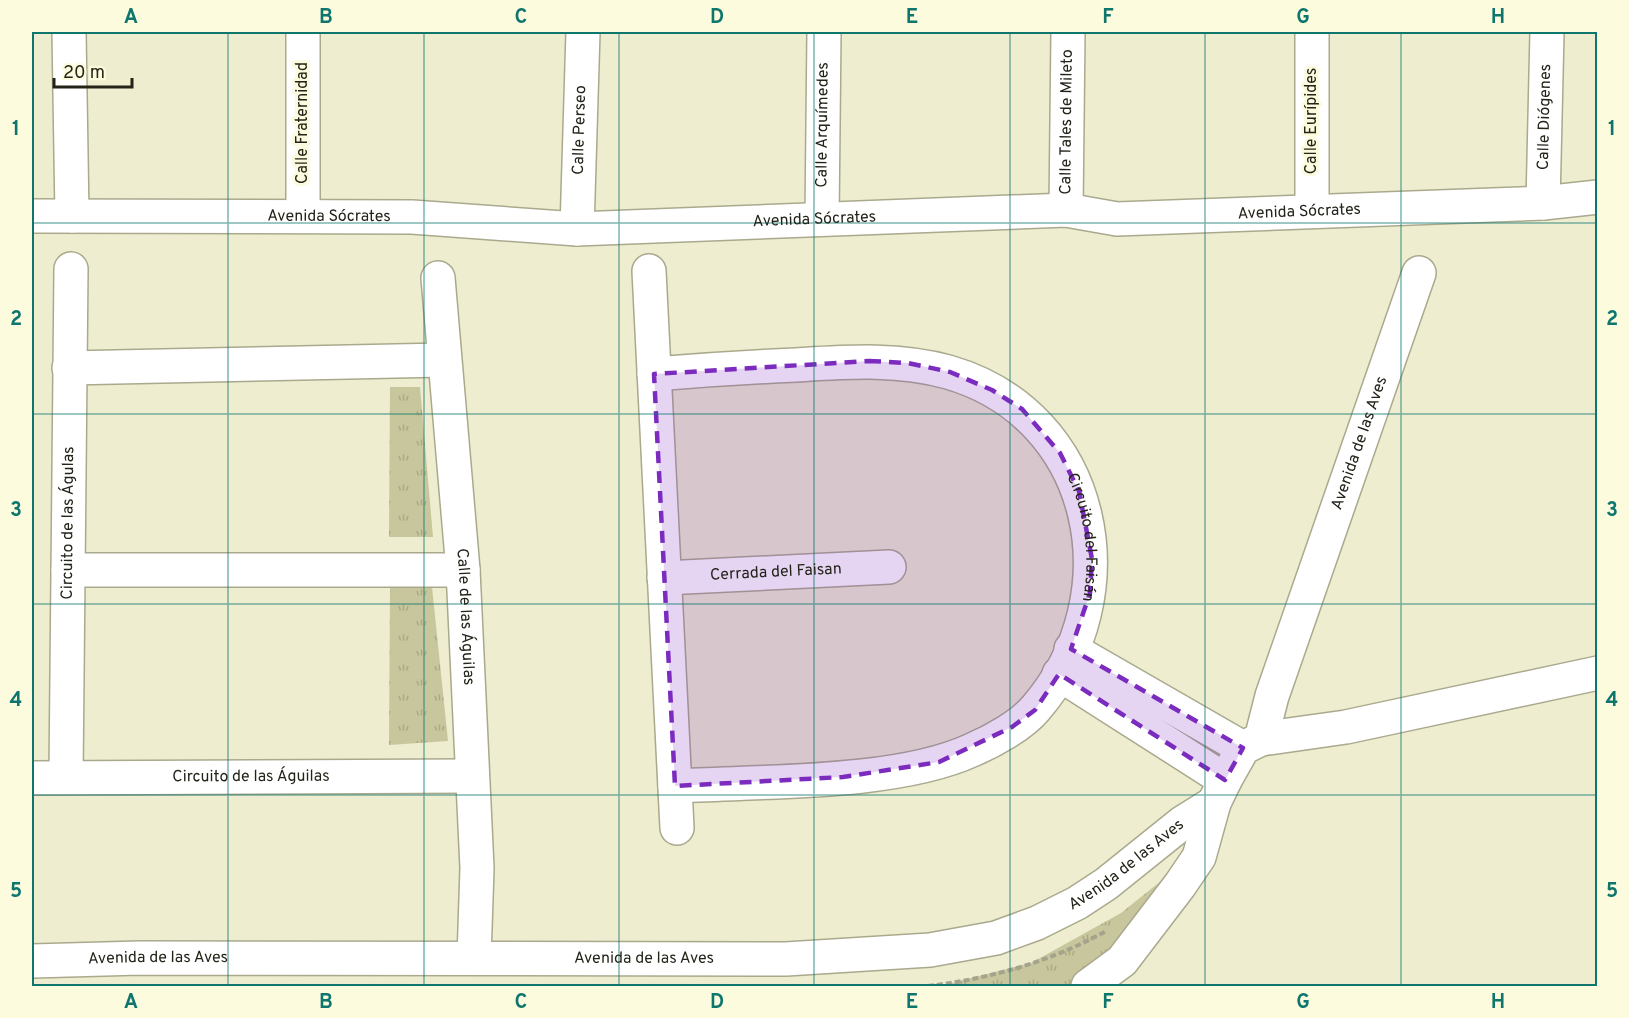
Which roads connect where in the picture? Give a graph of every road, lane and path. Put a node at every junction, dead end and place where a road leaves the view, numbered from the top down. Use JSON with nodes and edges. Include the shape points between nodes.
{"nodes":[{"id":1,"x":69,"y":32,"type":"edge"},
{"id":2,"x":303,"y":32,"type":"edge"},
{"id":3,"x":583,"y":32,"type":"edge"},
{"id":4,"x":824,"y":32,"type":"edge"},
{"id":5,"x":1068,"y":32,"type":"edge"},
{"id":6,"x":1312,"y":32,"type":"edge"},
{"id":7,"x":1547,"y":32,"type":"edge"},
{"id":8,"x":1598,"y":197,"type":"edge"},
{"id":9,"x":1543,"y":203,"type":"junction"},
{"id":10,"x":1066,"y":210,"type":"junction"},
{"id":11,"x":1311,"y":210,"type":"junction"},
{"id":12,"x":32,"y":216,"type":"edge"},
{"id":13,"x":72,"y":216,"type":"junction"},
{"id":14,"x":303,"y":216,"type":"junction"},
{"id":15,"x":822,"y":218,"type":"junction"},
{"id":16,"x":577,"y":229,"type":"junction"},
{"id":17,"x":71,"y":269,"type":"dead end"},
{"id":18,"x":649,"y":271,"type":"dead end"},
{"id":19,"x":1419,"y":273,"type":"dead end"},
{"id":20,"x":438,"y":278,"type":"dead end"},
{"id":21,"x":443,"y":360,"type":"junction"},
{"id":22,"x":69,"y":368,"type":"junction"},
{"id":23,"x":654,"y":374,"type":"junction"},
{"id":24,"x":889,"y":567,"type":"dead end"},
{"id":25,"x":68,"y":570,"type":"junction"},
{"id":26,"x":463,"y":570,"type":"junction"},
{"id":27,"x":664,"y":578,"type":"junction"},
{"id":28,"x":1065,"y":662,"type":"junction"},
{"id":29,"x":1598,"y":673,"type":"edge"},
{"id":30,"x":1252,"y":744,"type":"junction"},
{"id":31,"x":471,"y":776,"type":"junction"},
{"id":32,"x":66,"y":777,"type":"junction"},
{"id":33,"x":32,"y":778,"type":"edge"},
{"id":34,"x":675,"y":786,"type":"junction"},
{"id":35,"x":1219,"y":792,"type":"junction"},
{"id":36,"x":677,"y":828,"type":"dead end"},
{"id":37,"x":474,"y":958,"type":"junction"},
{"id":38,"x":45,"y":970,"type":"edge"},
{"id":39,"x":1088,"y":987,"type":"edge"}],
"edges":[{"from":1,"to":13,"type":"street"},
{"from":2,"to":14,"type":"street","name":"Calle Fraternidad"},
{"from":3,"to":16,"type":"street","name":"Calle Perseo"},
{"from":4,"to":15,"type":"street","name":"Calle Arquímedes"},
{"from":5,"to":10,"type":"street","name":"Calle Tales de Mileto"},
{"from":6,"to":11,"type":"street","name":"Calle Eurípides"},
{"from":7,"to":9,"type":"street","name":"Calle Diógenes"},
{"from":8,"to":9,"type":"street","name":"Avenida Sócrates"},
{"from":9,"to":11,"type":"street","name":"Avenida Sócrates"},
{"from":10,"to":11,"type":"street","name":"Avenida Sócrates","via":[[1117,219]]},
{"from":10,"to":15,"type":"street","name":"Avenida Sócrates"},
{"from":12,"to":13,"type":"street","name":"Avenida Sócrates"},
{"from":13,"to":14,"type":"street","name":"Avenida Sócrates"},
{"from":14,"to":16,"type":"street","name":"Avenida Sócrates","via":[[412,217]]},
{"from":15,"to":16,"type":"street","name":"Avenida Sócrates"},
{"from":17,"to":22,"type":"street","name":"Circuito de las Águlas"},
{"from":18,"to":23,"type":"street"},
{"from":19,"to":30,"type":"street","name":"Avenida de las Aves"},
{"from":20,"to":21,"type":"street","name":"Calle de las Águilas"},
{"from":21,"to":22,"type":"street"},
{"from":21,"to":26,"type":"street","name":"Calle de las Águilas"},
{"from":22,"to":25,"type":"street","name":"Circuito de las Águlas"},
{"from":23,"to":27,"type":"street"},
{"from":23,"to":28,"type":"street","name":"Circuito del Faisán","via":[[869,361],[908,363],[950,372],[992,390],[1022,409],[1060,453],[1079,491],[1088,527],[1092,559],[1090,593],[1081,631]]},
{"from":24,"to":27,"type":"street","name":"Cerrada del Faisan"},
{"from":25,"to":26,"type":"street"},
{"from":25,"to":32,"type":"street","name":"Circuito de las Águlas"},
{"from":26,"to":31,"type":"street","name":"Calle de las Águilas"},
{"from":27,"to":34,"type":"street"},
{"from":28,"to":30,"type":"street"},
{"from":28,"to":34,"type":"street","name":"Circuito del Faisán","via":[[1035,710],[973,750],[939,762],[843,777]]},
{"from":28,"to":35,"type":"street"},
{"from":29,"to":30,"type":"street"},
{"from":30,"to":35,"type":"street","name":"Avenida de las Aves"},
{"from":31,"to":32,"type":"street","name":"Circuito de las Águilas"},
{"from":31,"to":37,"type":"street","name":"Calle de las Águilas","via":[[477,868]]},
{"from":32,"to":33,"type":"street","name":"Circuito de las Águilas"},
{"from":34,"to":36,"type":"street"},
{"from":35,"to":37,"type":"street","name":"Avenida de las Aves","via":[[1077,903],[996,938],[930,950],[786,959]]},
{"from":35,"to":39,"type":"street","name":"Avenida de las Aves","via":[[1199,856],[1180,885],[1122,961]]},
{"from":37,"to":38,"type":"street","name":"Avenida de las Aves","via":[[140,958]]}]}
